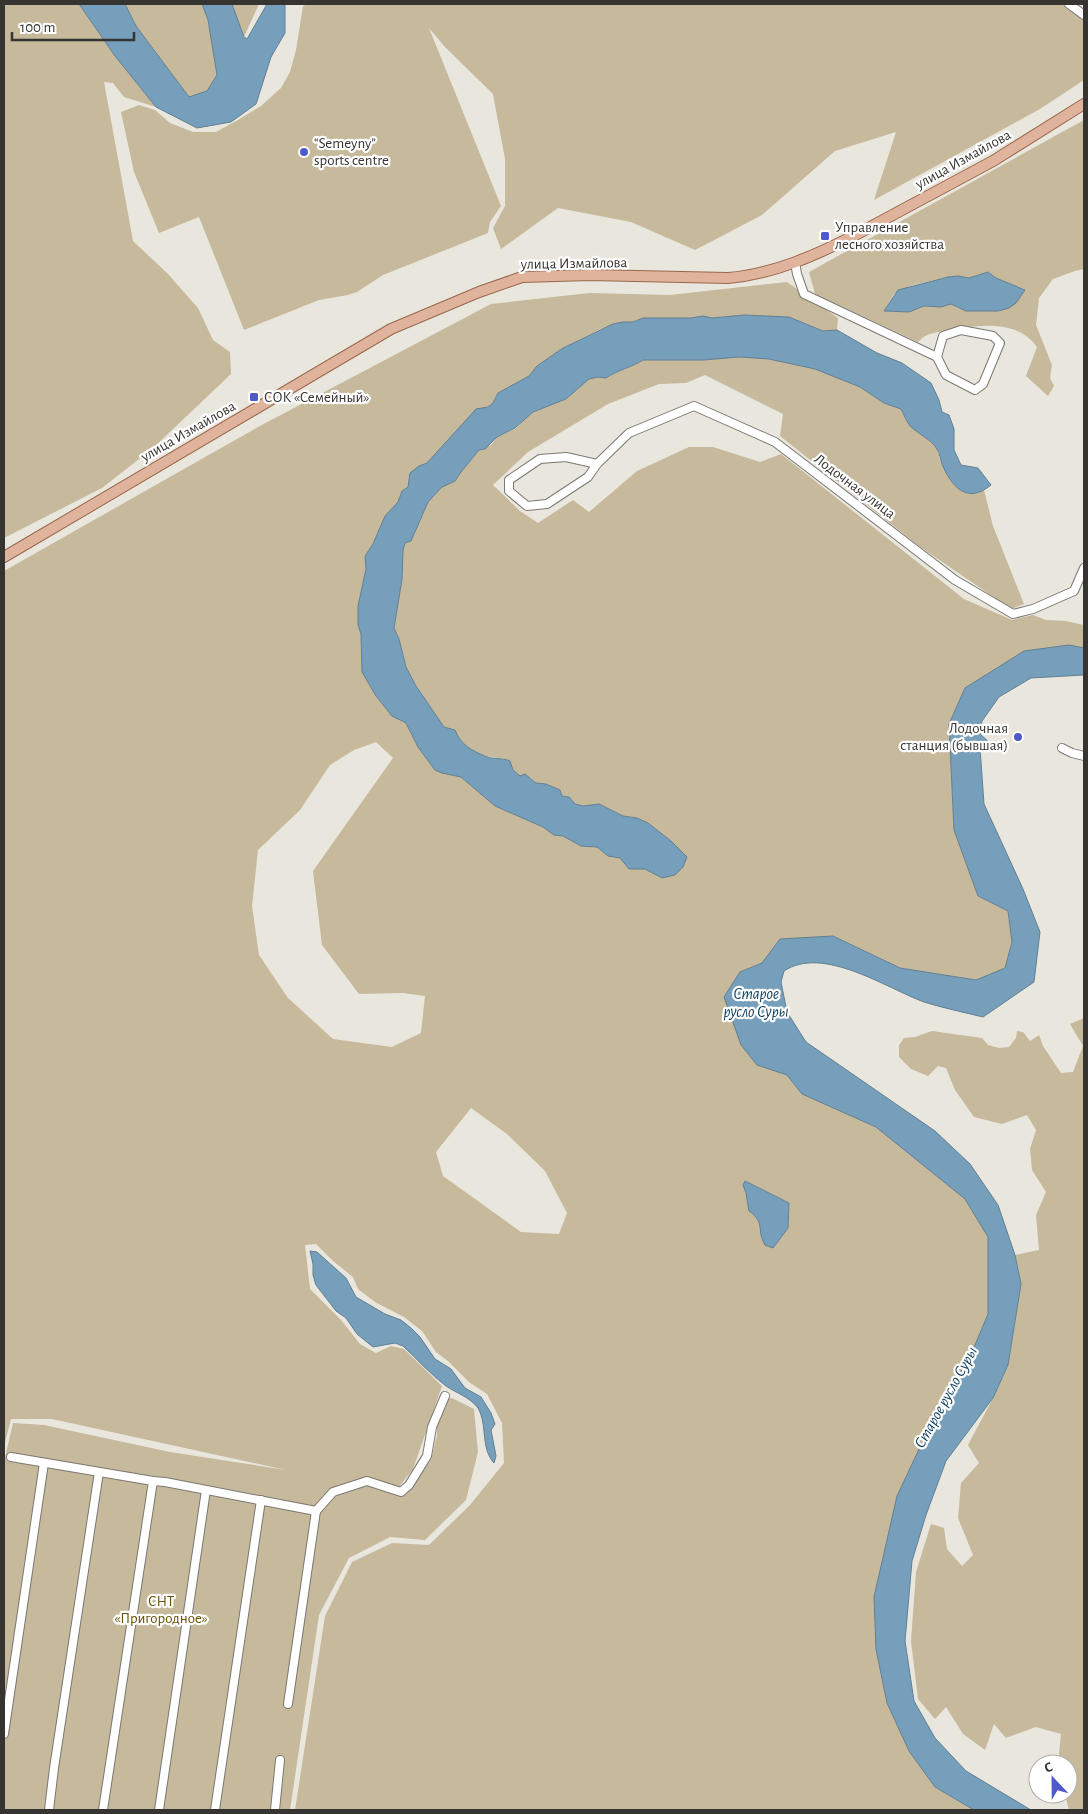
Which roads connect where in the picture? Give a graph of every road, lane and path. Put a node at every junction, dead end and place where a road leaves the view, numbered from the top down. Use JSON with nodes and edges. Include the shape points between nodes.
{"nodes":[{"id":1,"x":1069,"y":4,"type":"edge"},
{"id":2,"x":1084,"y":15,"type":"edge"},
{"id":3,"x":1084,"y":104,"type":"edge"},
{"id":4,"x":795,"y":262,"type":"junction"},
{"id":5,"x":937,"y":358,"type":"junction"},
{"id":6,"x":597,"y":464,"type":"junction"},
{"id":7,"x":4,"y":557,"type":"edge"},
{"id":8,"x":1084,"y":568,"type":"edge"},
{"id":9,"x":1062,"y":748,"type":"dead end"},
{"id":10,"x":1084,"y":756,"type":"edge"},
{"id":11,"x":445,"y":1396,"type":"dead end"},
{"id":12,"x":11,"y":1458,"type":"dead end"},
{"id":13,"x":44,"y":1463,"type":"junction"},
{"id":14,"x":98,"y":1472,"type":"junction"},
{"id":15,"x":152,"y":1481,"type":"junction"},
{"id":16,"x":206,"y":1490,"type":"junction"},
{"id":17,"x":261,"y":1500,"type":"junction"},
{"id":18,"x":316,"y":1511,"type":"junction"},
{"id":19,"x":288,"y":1704,"type":"dead end"},
{"id":20,"x":4,"y":1734,"type":"edge"},
{"id":21,"x":280,"y":1760,"type":"dead end"},
{"id":22,"x":49,"y":1810,"type":"edge"},
{"id":23,"x":103,"y":1810,"type":"edge"},
{"id":24,"x":159,"y":1810,"type":"edge"},
{"id":25,"x":215,"y":1810,"type":"edge"},
{"id":26,"x":275,"y":1810,"type":"edge"}],
"edges":[{"from":1,"to":2,"type":"street"},
{"from":3,"to":4,"type":"main road","name":"улица Измайлова","via":[[993,161],[839,243]]},
{"from":4,"to":5,"type":"street","via":[[804,294]]},
{"from":4,"to":7,"type":"main road","name":"улица Измайлова","via":[[764,272],[728,278],[522,277],[478,292],[391,330]]},
{"from":5,"to":5,"type":"street","via":[[946,375],[975,390],[983,384],[1000,343],[993,336],[961,330],[943,336]]},
{"from":6,"to":6,"type":"street","name":"Лодочная улица","via":[[588,477],[547,504],[526,506],[509,491],[510,480],[540,459],[566,457]]},
{"from":6,"to":8,"type":"street","name":"Лодочная улица","via":[[629,433],[694,406],[775,442],[955,580],[1013,614],[1074,591]]},
{"from":9,"to":10,"type":"street"},
{"from":11,"to":18,"type":"street","via":[[432,1428],[427,1456],[409,1485],[401,1492],[367,1481],[333,1492]]},
{"from":12,"to":13,"type":"street"},
{"from":13,"to":14,"type":"street"},
{"from":13,"to":20,"type":"street"},
{"from":14,"to":15,"type":"street"},
{"from":14,"to":22,"type":"street"},
{"from":15,"to":16,"type":"street"},
{"from":15,"to":23,"type":"street"},
{"from":16,"to":17,"type":"street"},
{"from":16,"to":24,"type":"street"},
{"from":17,"to":18,"type":"street"},
{"from":17,"to":25,"type":"street"},
{"from":18,"to":19,"type":"street"},
{"from":21,"to":26,"type":"street"}]}
